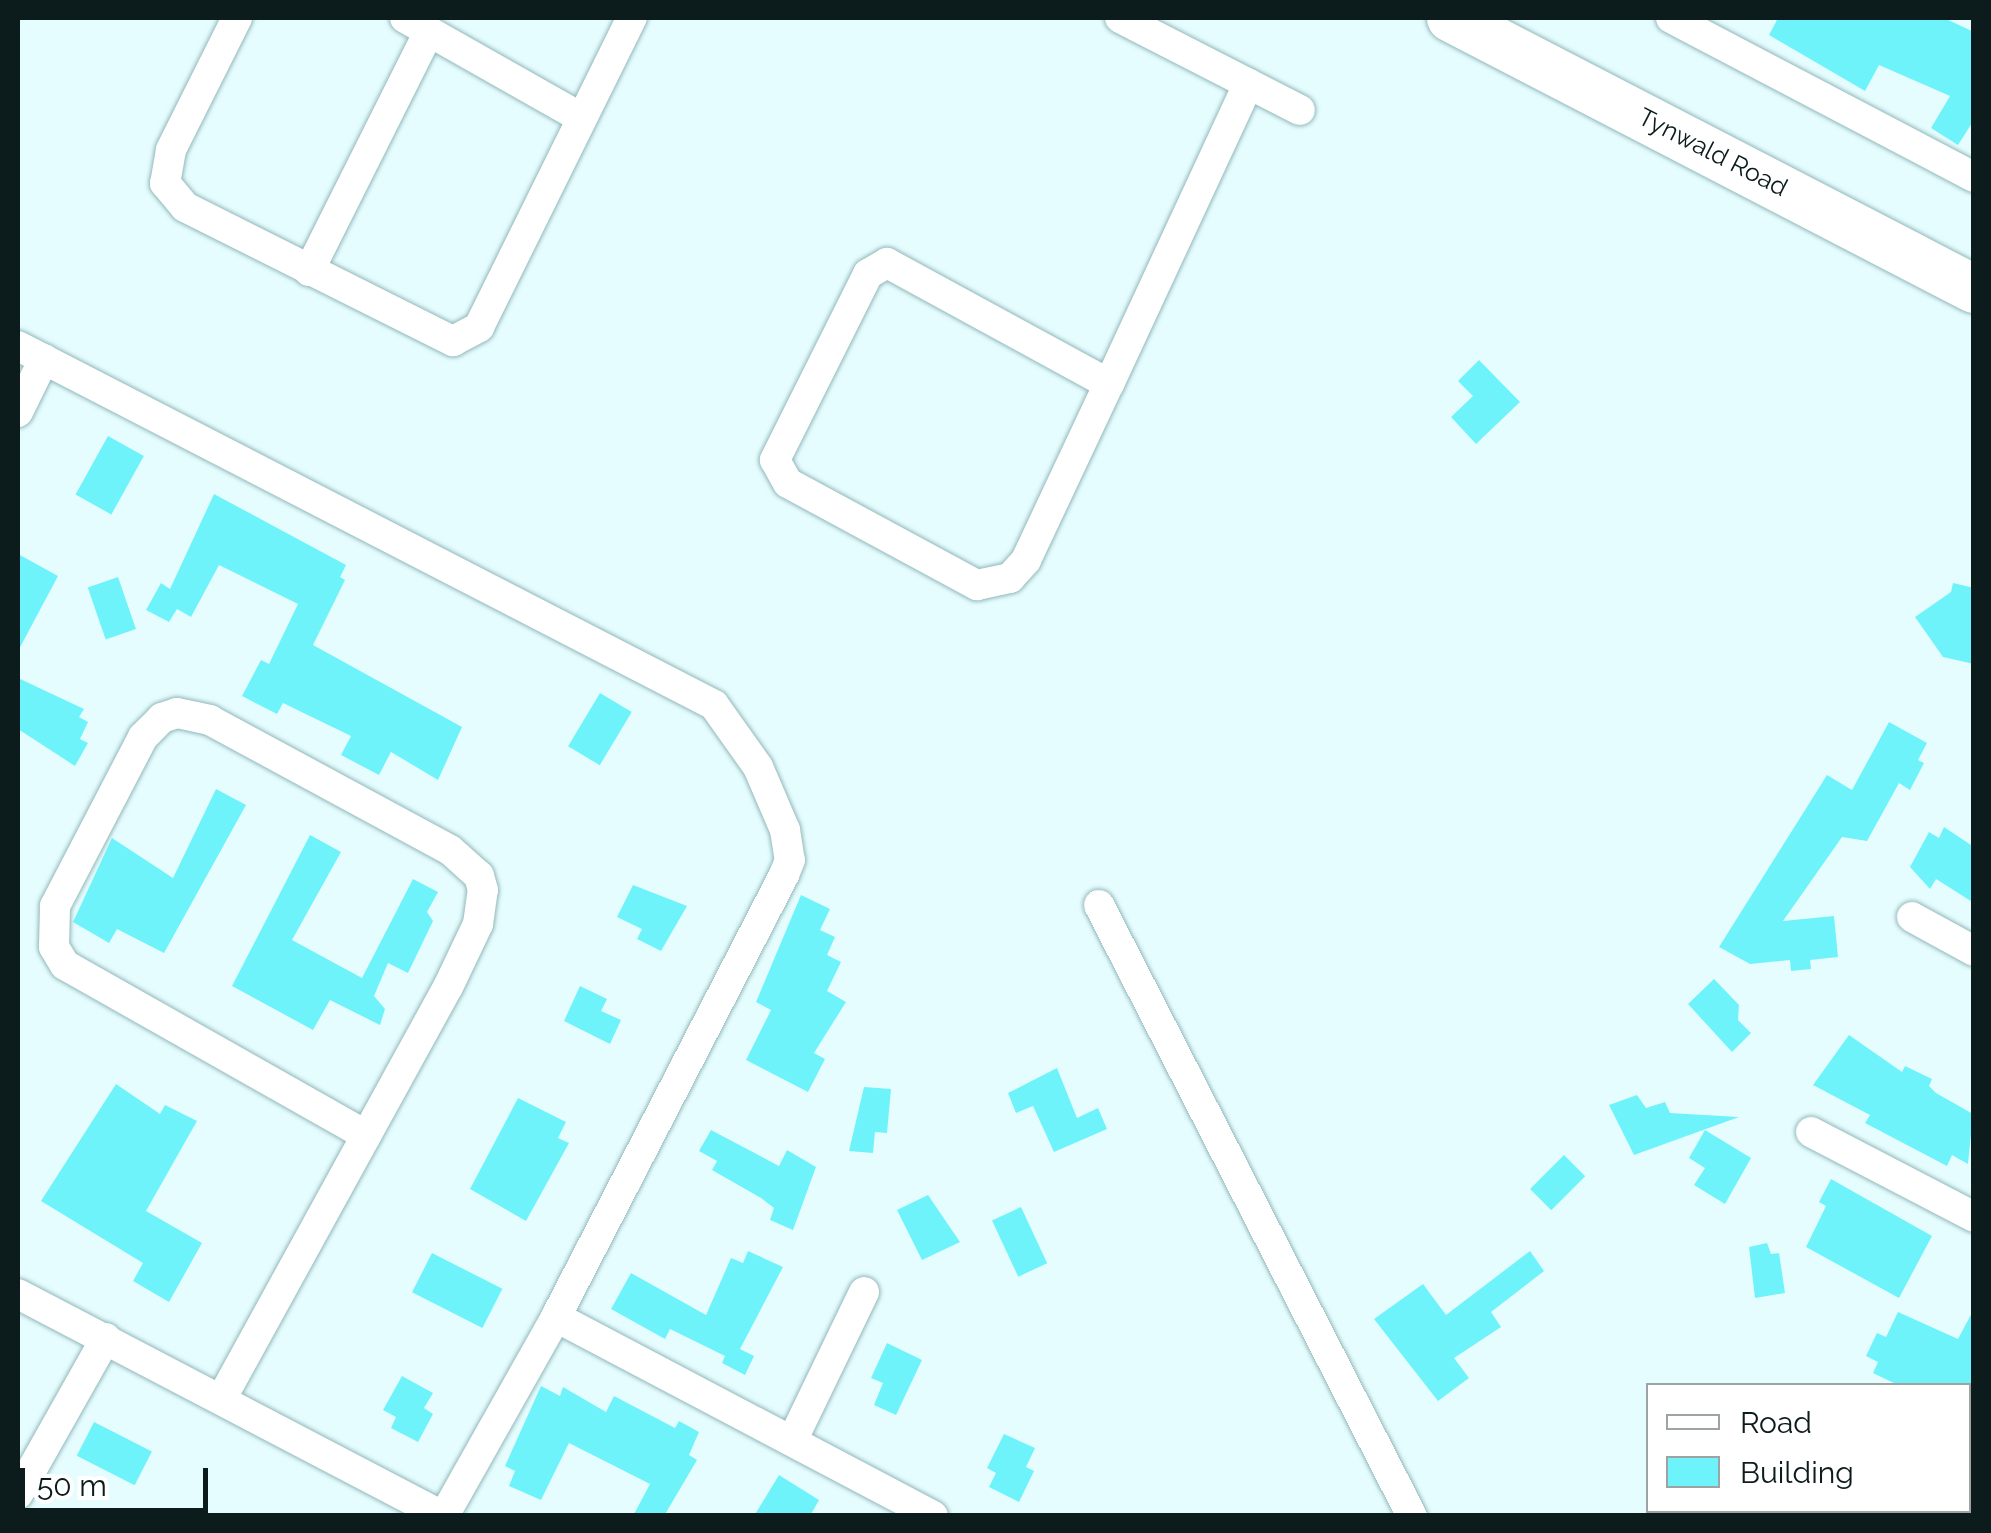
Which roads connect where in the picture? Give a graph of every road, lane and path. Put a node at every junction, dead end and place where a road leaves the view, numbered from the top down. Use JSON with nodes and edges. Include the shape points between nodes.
{"nodes":[{"id":1,"x":237,"y":18,"type":"edge"},
{"id":2,"x":632,"y":18,"type":"edge"},
{"id":3,"x":1120,"y":18,"type":"edge"},
{"id":4,"x":1451,"y":18,"type":"edge"},
{"id":5,"x":1671,"y":18,"type":"edge"},
{"id":6,"x":417,"y":24,"type":"edge"},
{"id":7,"x":1248,"y":84,"type":"junction"},
{"id":8,"x":1300,"y":110,"type":"dead end"},
{"id":9,"x":582,"y":118,"type":"junction"},
{"id":10,"x":1974,"y":178,"type":"edge"},
{"id":11,"x":309,"y":271,"type":"junction"},
{"id":12,"x":1974,"y":288,"type":"edge"},
{"id":13,"x":31,"y":353,"type":"edge"},
{"id":14,"x":1109,"y":384,"type":"junction"},
{"id":15,"x":18,"y":412,"type":"edge"},
{"id":16,"x":1099,"y":905,"type":"dead end"},
{"id":17,"x":1912,"y":917,"type":"dead end"},
{"id":18,"x":1974,"y":951,"type":"edge"},
{"id":19,"x":1811,"y":1132,"type":"dead end"},
{"id":20,"x":366,"y":1134,"type":"junction"},
{"id":21,"x":1974,"y":1217,"type":"edge"},
{"id":22,"x":864,"y":1292,"type":"dead end"},
{"id":23,"x":18,"y":1294,"type":"edge"},
{"id":24,"x":556,"y":1317,"type":"junction"},
{"id":25,"x":106,"y":1338,"type":"junction"},
{"id":26,"x":222,"y":1396,"type":"junction"},
{"id":27,"x":794,"y":1437,"type":"junction"},
{"id":28,"x":18,"y":1494,"type":"edge"},
{"id":29,"x":444,"y":1516,"type":"edge"},
{"id":30,"x":933,"y":1516,"type":"edge"},
{"id":31,"x":1412,"y":1516,"type":"edge"}],
"edges":[{"from":1,"to":11,"type":"street","via":[[171,150],[165,183],[185,207]]},
{"from":2,"to":9,"type":"street"},
{"from":3,"to":7,"type":"street"},
{"from":4,"to":12,"type":"main road","name":"Tynwald Road"},
{"from":5,"to":10,"type":"street"},
{"from":6,"to":9,"type":"street"},
{"from":6,"to":11,"type":"street"},
{"from":7,"to":8,"type":"street"},
{"from":7,"to":14,"type":"street"},
{"from":9,"to":11,"type":"street","via":[[478,327],[464,339],[443,337]]},
{"from":13,"to":15,"type":"street"},
{"from":13,"to":24,"type":"street","via":[[714,705],[758,768],[785,830],[790,860]]},
{"from":14,"to":14,"type":"street","via":[[1026,560],[1010,578],[992,583],[977,585],[788,483],[775,460],[868,274],[887,264]]},
{"from":16,"to":31,"type":"street"},
{"from":17,"to":18,"type":"street"},
{"from":19,"to":21,"type":"street"},
{"from":20,"to":20,"type":"street","via":[[478,924],[479,876],[450,850],[210,720],[177,713],[162,718],[142,737],[56,906],[54,947],[65,965]]},
{"from":20,"to":26,"type":"street"},
{"from":22,"to":27,"type":"street"},
{"from":23,"to":25,"type":"street"},
{"from":24,"to":27,"type":"street"},
{"from":24,"to":29,"type":"street"},
{"from":25,"to":26,"type":"street"},
{"from":25,"to":28,"type":"street"},
{"from":26,"to":29,"type":"street"},
{"from":27,"to":30,"type":"street"}]}
